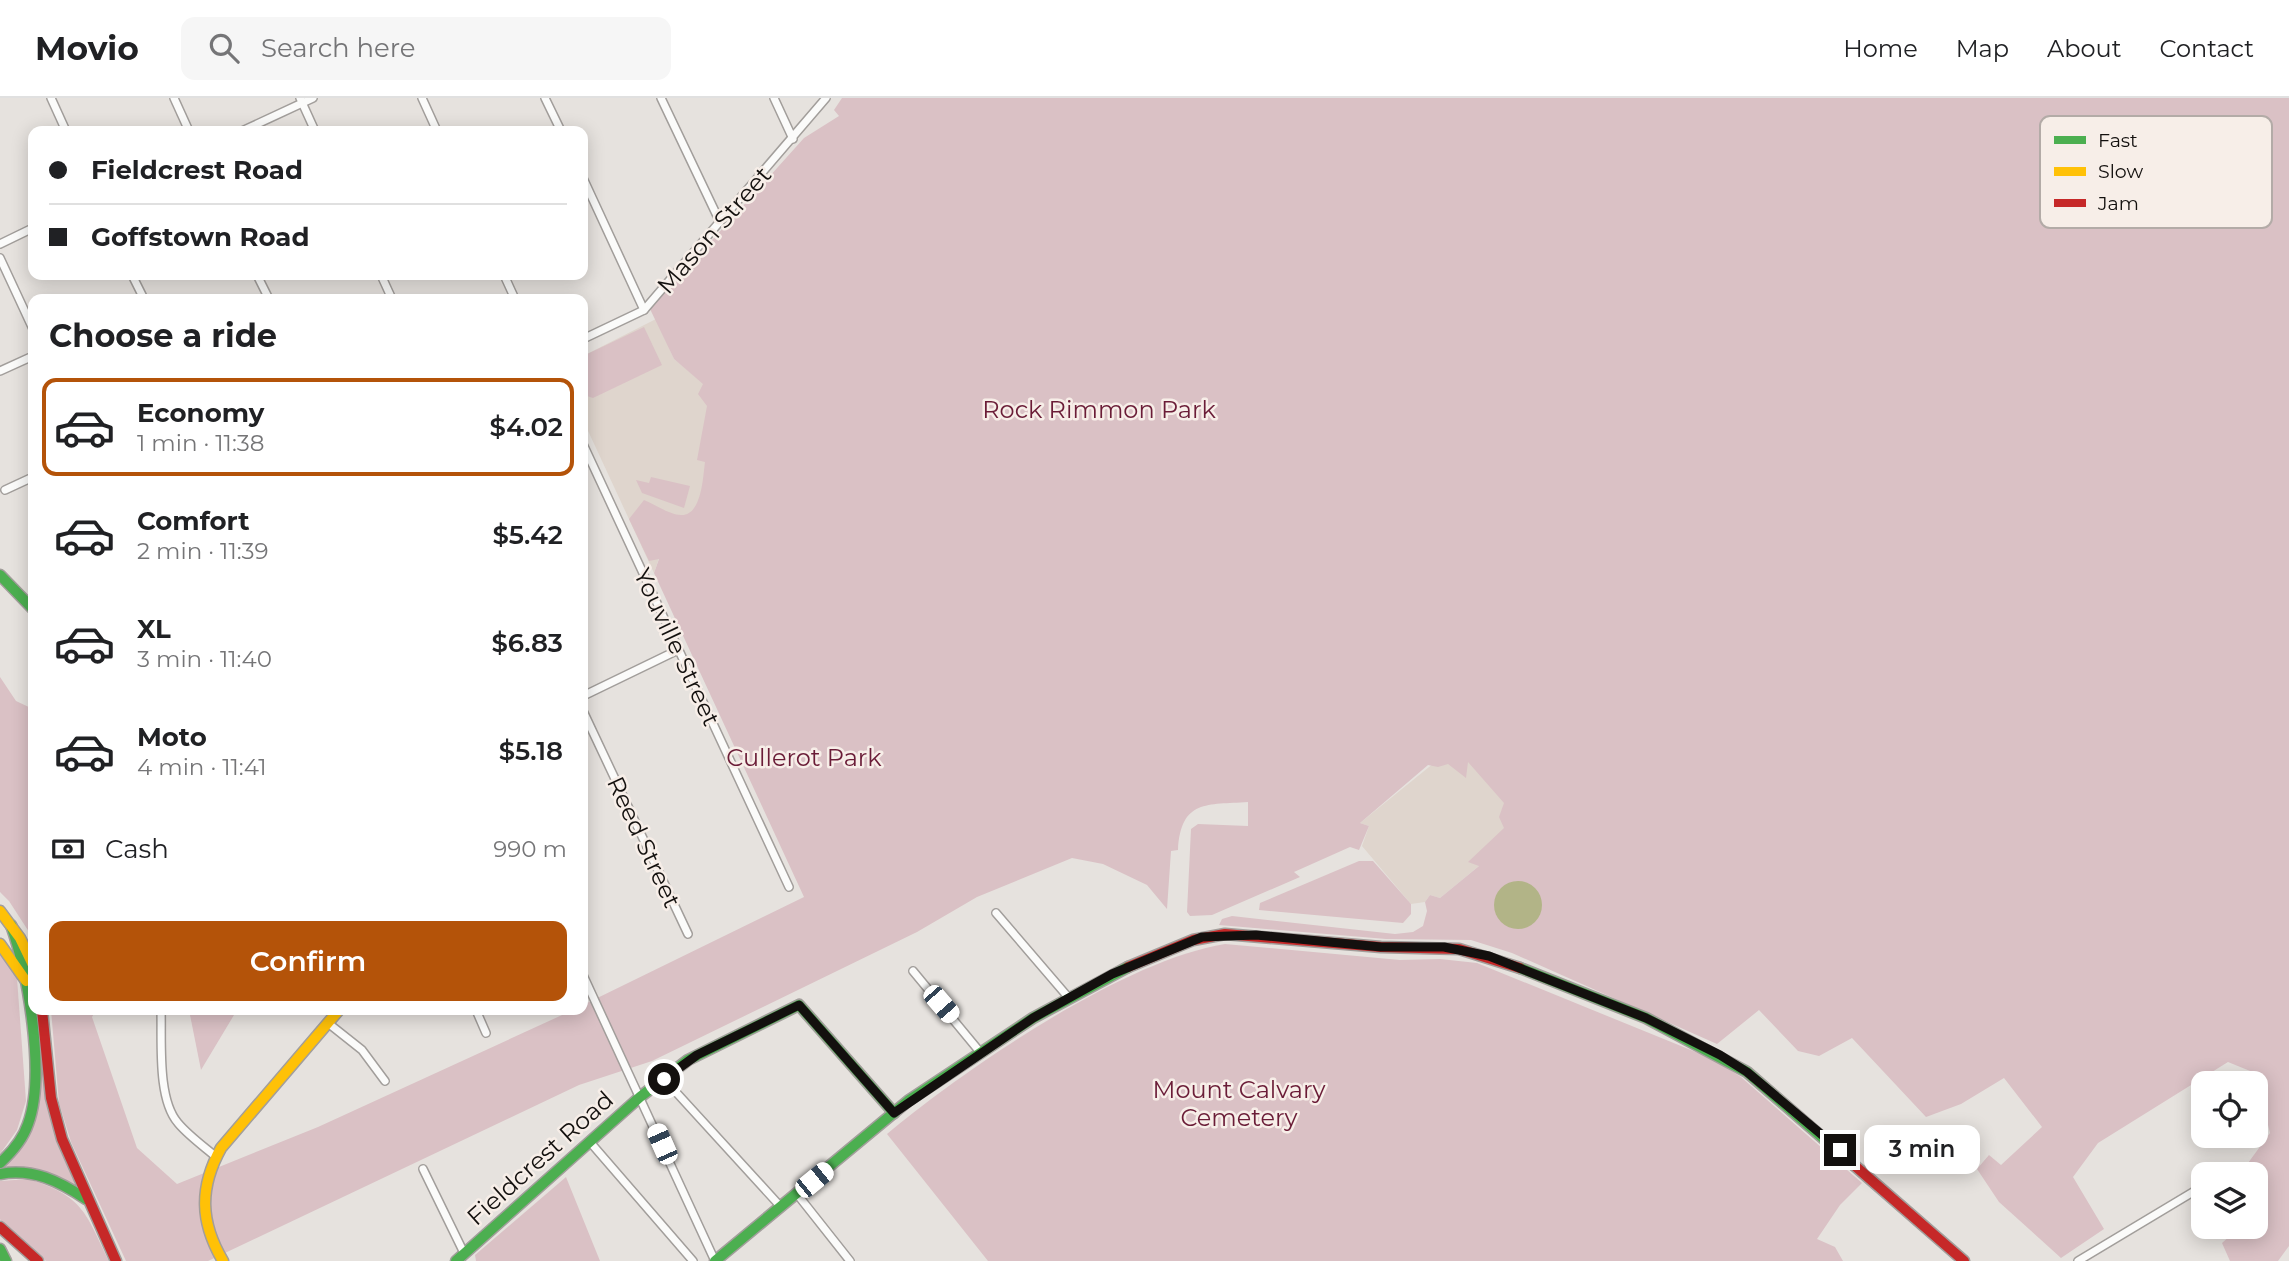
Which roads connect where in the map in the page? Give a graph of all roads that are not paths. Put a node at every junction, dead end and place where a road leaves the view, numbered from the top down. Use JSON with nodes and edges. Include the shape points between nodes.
{"nodes":[{"id":1,"x":51,"y":98,"type":"edge"},
{"id":2,"x":174,"y":98,"type":"edge"},
{"id":3,"x":313,"y":98,"type":"edge"},
{"id":4,"x":422,"y":98,"type":"edge"},
{"id":5,"x":545,"y":98,"type":"edge"},
{"id":6,"x":661,"y":98,"type":"edge"},
{"id":7,"x":774,"y":98,"type":"edge"},
{"id":8,"x":826,"y":98,"type":"edge"},
{"id":9,"x":301,"y":100,"type":"edge"},
{"id":10,"x":64,"y":126,"type":"edge"},
{"id":11,"x":187,"y":126,"type":"edge"},
{"id":12,"x":252,"y":126,"type":"edge"},
{"id":13,"x":313,"y":126,"type":"edge"},
{"id":14,"x":435,"y":126,"type":"edge"},
{"id":15,"x":559,"y":126,"type":"edge"},
{"id":16,"x":793,"y":139,"type":"junction"},
{"id":17,"x":588,"y":189,"type":"edge"},
{"id":18,"x":720,"y":222,"type":"junction"},
{"id":19,"x":28,"y":230,"type":"edge"},
{"id":20,"x":0,"y":244,"type":"edge"},
{"id":21,"x":0,"y":258,"type":"edge"},
{"id":22,"x":644,"y":310,"type":"junction"},
{"id":23,"x":28,"y":318,"type":"edge"},
{"id":24,"x":588,"y":337,"type":"edge"},
{"id":25,"x":28,"y":358,"type":"edge"},
{"id":26,"x":0,"y":371,"type":"edge"},
{"id":27,"x":588,"y":455,"type":"edge"},
{"id":28,"x":28,"y":479,"type":"edge"},
{"id":29,"x":5,"y":490,"type":"dead end"},
{"id":30,"x":0,"y":575,"type":"edge"},
{"id":31,"x":28,"y":600,"type":"edge"},
{"id":32,"x":678,"y":650,"type":"junction"},
{"id":33,"x":588,"y":694,"type":"edge"},
{"id":34,"x":588,"y":722,"type":"edge"},
{"id":35,"x":789,"y":887,"type":"dead end"},
{"id":36,"x":0,"y":911,"type":"edge"},
{"id":37,"x":996,"y":913,"type":"dead end"},
{"id":38,"x":11,"y":925,"type":"junction"},
{"id":39,"x":688,"y":934,"type":"dead end"},
{"id":40,"x":0,"y":944,"type":"edge"},
{"id":41,"x":28,"y":956,"type":"edge"},
{"id":42,"x":913,"y":971,"type":"dead end"},
{"id":43,"x":26,"y":981,"type":"junction"},
{"id":44,"x":588,"y":986,"type":"edge"},
{"id":45,"x":1068,"y":997,"type":"junction"},
{"id":46,"x":28,"y":1010,"type":"edge"},
{"id":47,"x":28,"y":1015,"type":"edge"},
{"id":48,"x":43,"y":1015,"type":"edge"},
{"id":49,"x":161,"y":1015,"type":"edge"},
{"id":50,"x":335,"y":1015,"type":"edge"},
{"id":51,"x":477,"y":1015,"type":"edge"},
{"id":52,"x":328,"y":1023,"type":"junction"},
{"id":53,"x":485,"y":1033,"type":"dead end"},
{"id":54,"x":980,"y":1052,"type":"junction"},
{"id":55,"x":664,"y":1079,"type":"junction"},
{"id":56,"x":384,"y":1081,"type":"dead end"},
{"id":57,"x":640,"y":1097,"type":"junction"},
{"id":58,"x":894,"y":1113,"type":"junction"},
{"id":59,"x":590,"y":1142,"type":"junction"},
{"id":60,"x":215,"y":1156,"type":"junction"},
{"id":61,"x":0,"y":1163,"type":"edge"},
{"id":62,"x":423,"y":1169,"type":"dead end"},
{"id":63,"x":0,"y":1174,"type":"edge"},
{"id":64,"x":2191,"y":1193,"type":"edge"},
{"id":65,"x":797,"y":1194,"type":"junction"},
{"id":66,"x":86,"y":1199,"type":"junction"},
{"id":67,"x":781,"y":1208,"type":"junction"},
{"id":68,"x":0,"y":1227,"type":"edge"},
{"id":69,"x":0,"y":1249,"type":"edge"},
{"id":70,"x":460,"y":1257,"type":"edge"},
{"id":71,"x":6,"y":1261,"type":"edge"},
{"id":72,"x":38,"y":1261,"type":"edge"},
{"id":73,"x":116,"y":1261,"type":"edge"},
{"id":74,"x":223,"y":1261,"type":"edge"},
{"id":75,"x":693,"y":1261,"type":"edge"},
{"id":76,"x":715,"y":1261,"type":"edge"},
{"id":77,"x":850,"y":1261,"type":"edge"},
{"id":78,"x":1964,"y":1261,"type":"edge"},
{"id":79,"x":2078,"y":1261,"type":"edge"}],
"edges":[{"from":1,"to":10,"type":"street"},
{"from":2,"to":11,"type":"street"},
{"from":3,"to":9,"type":"street"},
{"from":4,"to":14,"type":"street"},
{"from":5,"to":15,"type":"street"},
{"from":6,"to":18,"type":"street"},
{"from":7,"to":16,"type":"street"},
{"from":8,"to":16,"type":"street","name":"Mason Street"},
{"from":9,"to":12,"type":"street"},
{"from":9,"to":13,"type":"street"},
{"from":16,"to":18,"type":"street","name":"Mason Street"},
{"from":17,"to":22,"type":"street"},
{"from":18,"to":22,"type":"street","name":"Mason Street"},
{"from":19,"to":20,"type":"street"},
{"from":21,"to":23,"type":"street"},
{"from":22,"to":24,"type":"street","name":"Mason Street"},
{"from":25,"to":26,"type":"street"},
{"from":27,"to":32,"type":"street","name":"Youville Street"},
{"from":28,"to":29,"type":"street"},
{"from":30,"to":31,"type":"main road"},
{"from":32,"to":33,"type":"street"},
{"from":32,"to":35,"type":"street","name":"Youville Street"},
{"from":34,"to":39,"type":"street","name":"Reed Street"},
{"from":36,"to":38,"type":"main road"},
{"from":37,"to":45,"type":"street"},
{"from":38,"to":41,"type":"main road"},
{"from":38,"to":43,"type":"main road"},
{"from":40,"to":43,"type":"main road"},
{"from":42,"to":54,"type":"street"},
{"from":43,"to":46,"type":"main road"},
{"from":44,"to":57,"type":"street"},
{"from":45,"to":54,"type":"main road"},
{"from":45,"to":78,"type":"main road","via":[[1166,950],[1225,934],[1381,947],[1444,947],[1489,956],[1646,1018],[1747,1072]]},
{"from":47,"to":61,"type":"main road","via":[[34,1099],[30,1120],[22,1139]]},
{"from":48,"to":66,"type":"main road","via":[[51,1098]]},
{"from":49,"to":60,"type":"street","via":[[164,1094],[170,1111],[178,1124]]},
{"from":50,"to":52,"type":"main road"},
{"from":51,"to":53,"type":"street"},
{"from":52,"to":56,"type":"street","via":[[362,1050]]},
{"from":52,"to":60,"type":"main road"},
{"from":54,"to":58,"type":"main road"},
{"from":55,"to":57,"type":"main road","name":"Fieldcrest Road"},
{"from":55,"to":58,"type":"main road","name":"Fieldcrest Road","via":[[697,1055],[799,1005]]},
{"from":55,"to":67,"type":"street"},
{"from":57,"to":59,"type":"main road","name":"Fieldcrest Road"},
{"from":57,"to":76,"type":"street"},
{"from":58,"to":65,"type":"main road"},
{"from":59,"to":70,"type":"main road","name":"Fieldcrest Road"},
{"from":59,"to":75,"type":"street"},
{"from":60,"to":74,"type":"main road","via":[[203,1186],[201,1208]]},
{"from":62,"to":70,"type":"street"},
{"from":63,"to":66,"type":"main road","via":[[40,1174]]},
{"from":64,"to":79,"type":"street"},
{"from":65,"to":67,"type":"main road"},
{"from":65,"to":77,"type":"street"},
{"from":66,"to":73,"type":"main road"},
{"from":67,"to":76,"type":"main road"},
{"from":68,"to":72,"type":"main road"},
{"from":69,"to":71,"type":"main road"}]}
